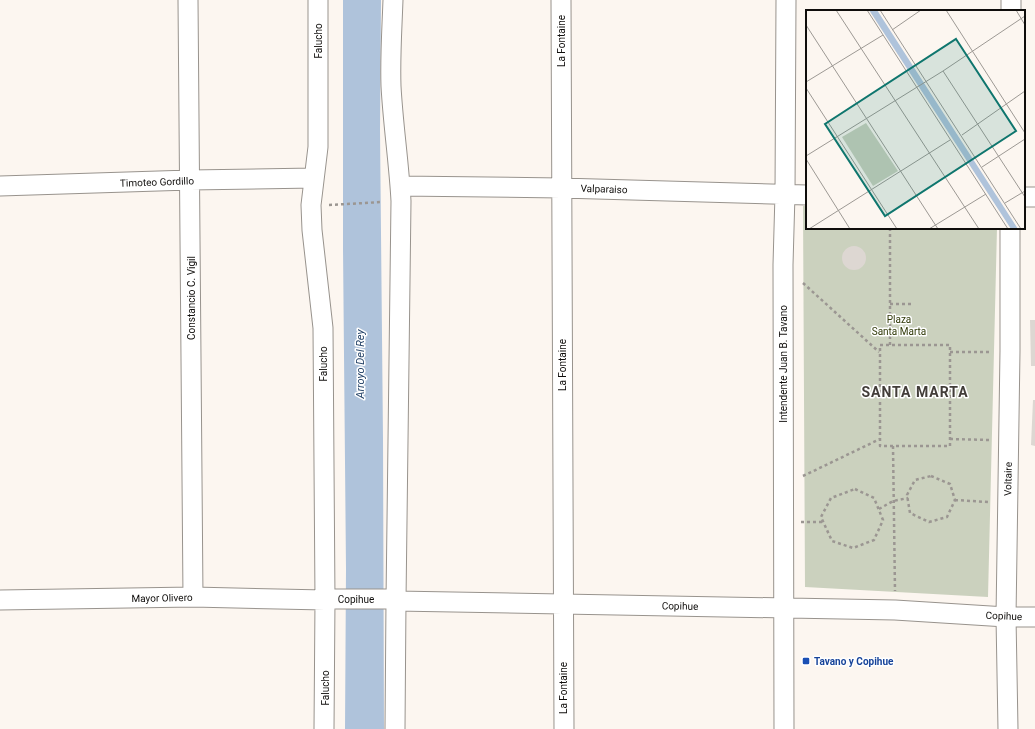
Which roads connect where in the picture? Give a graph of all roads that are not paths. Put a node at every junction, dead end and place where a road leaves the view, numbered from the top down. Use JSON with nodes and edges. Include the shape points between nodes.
{"nodes":[{"id":1,"x":188,"y":0,"type":"edge"},
{"id":2,"x":318,"y":0,"type":"edge"},
{"id":3,"x":392,"y":0,"type":"edge"},
{"id":4,"x":561,"y":0,"type":"edge"},
{"id":5,"x":786,"y":0,"type":"edge"},
{"id":6,"x":314,"y":178,"type":"junction"},
{"id":7,"x":190,"y":180,"type":"junction"},
{"id":8,"x":0,"y":186,"type":"edge"},
{"id":9,"x":400,"y":186,"type":"junction"},
{"id":10,"x":561,"y":188,"type":"junction"},
{"id":11,"x":785,"y":194,"type":"junction"},
{"id":12,"x":806,"y":195,"type":"edge"},
{"id":13,"x":1010,"y":229,"type":"edge"},
{"id":14,"x":193,"y":597,"type":"junction"},
{"id":15,"x":0,"y":600,"type":"edge"},
{"id":16,"x":330,"y":600,"type":"junction"},
{"id":17,"x":393,"y":600,"type":"junction"},
{"id":18,"x":563,"y":604,"type":"junction"},
{"id":19,"x":783,"y":608,"type":"junction"},
{"id":20,"x":1006,"y":616,"type":"junction"},
{"id":21,"x":1035,"y":617,"type":"edge"},
{"id":22,"x":324,"y":729,"type":"edge"},
{"id":23,"x":395,"y":729,"type":"edge"},
{"id":24,"x":564,"y":729,"type":"edge"},
{"id":25,"x":784,"y":729,"type":"edge"},
{"id":26,"x":1008,"y":729,"type":"edge"}],
"edges":[{"from":1,"to":7,"type":"street","name":"Constancio C. Vigil"},
{"from":2,"to":6,"type":"street","name":"Falucho","via":[[318,147]]},
{"from":3,"to":9,"type":"street","via":[[391,84]]},
{"from":4,"to":10,"type":"street","name":"La Fontaine"},
{"from":5,"to":11,"type":"street","name":"Intendente Juan B. Tavano"},
{"from":6,"to":7,"type":"street","name":"Timoteo Gordillo"},
{"from":6,"to":16,"type":"street","name":"Falucho","via":[[311,205],[323,328]]},
{"from":7,"to":8,"type":"street","name":"Timoteo Gordillo"},
{"from":7,"to":14,"type":"street","name":"Constancio C. Vigil"},
{"from":9,"to":10,"type":"street","name":"Valparaiso"},
{"from":9,"to":17,"type":"street"},
{"from":10,"to":11,"type":"street","name":"Valparaiso"},
{"from":10,"to":18,"type":"street","name":"La Fontaine"},
{"from":11,"to":12,"type":"street","name":"Valparaiso"},
{"from":11,"to":19,"type":"street","name":"Intendente Juan B. Tavano"},
{"from":13,"to":20,"type":"street","name":"Voltaire"},
{"from":14,"to":15,"type":"street","name":"Mayor Olivero"},
{"from":14,"to":16,"type":"street","name":"Mayor Olivero"},
{"from":16,"to":17,"type":"street","name":"Copihue"},
{"from":16,"to":22,"type":"street","name":"Falucho"},
{"from":17,"to":18,"type":"street","name":"Copihue"},
{"from":17,"to":23,"type":"street"},
{"from":18,"to":19,"type":"street","name":"Copihue"},
{"from":18,"to":24,"type":"street","name":"La Fontaine"},
{"from":19,"to":20,"type":"street","name":"Copihue","via":[[895,610]]},
{"from":19,"to":25,"type":"street","name":"Intendente Juan B. Tavano"},
{"from":20,"to":21,"type":"street","name":"Copihue"},
{"from":20,"to":26,"type":"street","name":"Voltaire"}]}
